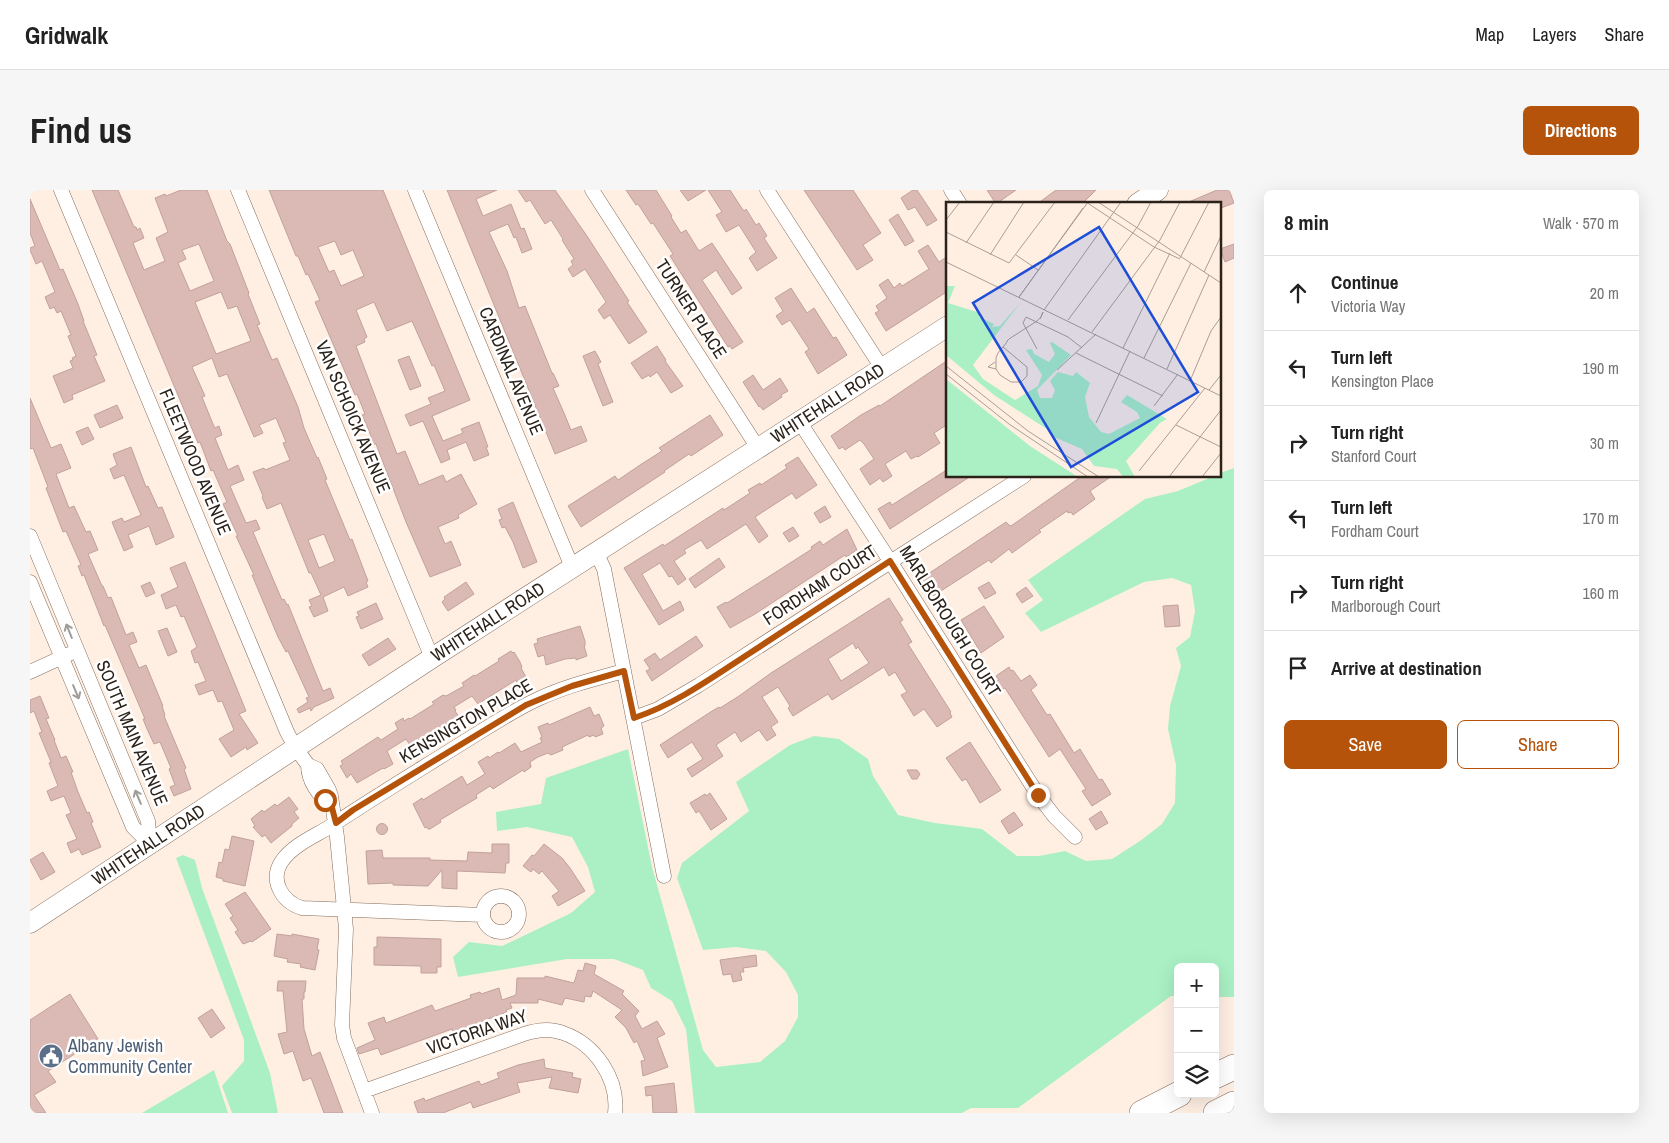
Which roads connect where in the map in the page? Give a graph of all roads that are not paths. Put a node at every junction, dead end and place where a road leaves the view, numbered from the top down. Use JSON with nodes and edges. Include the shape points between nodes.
{"nodes":[{"id":1,"x":61,"y":190,"type":"edge"},
{"id":2,"x":238,"y":190,"type":"edge"},
{"id":3,"x":415,"y":190,"type":"edge"},
{"id":4,"x":592,"y":190,"type":"edge"},
{"id":5,"x":767,"y":190,"type":"edge"},
{"id":6,"x":951,"y":190,"type":"edge"},
{"id":7,"x":959,"y":202,"type":"edge"},
{"id":8,"x":946,"y":327,"type":"edge"},
{"id":9,"x":882,"y":368,"type":"junction"},
{"id":10,"x":799,"y":422,"type":"junction"},
{"id":11,"x":758,"y":448,"type":"junction"},
{"id":12,"x":1021,"y":478,"type":"edge"},
{"id":13,"x":30,"y":536,"type":"edge"},
{"id":14,"x":596,"y":552,"type":"junction"},
{"id":15,"x":890,"y":561,"type":"junction"},
{"id":16,"x":572,"y":567,"type":"junction"},
{"id":17,"x":30,"y":582,"type":"edge"},
{"id":18,"x":77,"y":651,"type":"junction"},
{"id":19,"x":61,"y":658,"type":"junction"},
{"id":20,"x":432,"y":658,"type":"junction"},
{"id":21,"x":624,"y":671,"type":"junction"},
{"id":22,"x":30,"y":672,"type":"edge"},
{"id":23,"x":634,"y":718,"type":"junction"},
{"id":24,"x":295,"y":747,"type":"junction"},
{"id":25,"x":336,"y":823,"type":"junction"},
{"id":26,"x":1075,"y":837,"type":"dead end"},
{"id":27,"x":150,"y":844,"type":"junction"},
{"id":28,"x":664,"y":876,"type":"dead end"},
{"id":29,"x":344,"y":910,"type":"junction"},
{"id":30,"x":483,"y":915,"type":"dead end"},
{"id":31,"x":30,"y":922,"type":"edge"},
{"id":32,"x":1234,"y":1066,"type":"edge"},
{"id":33,"x":1219,"y":1074,"type":"edge"},
{"id":34,"x":364,"y":1091,"type":"junction"},
{"id":35,"x":1174,"y":1097,"type":"edge"},
{"id":36,"x":1234,"y":1104,"type":"edge"},
{"id":37,"x":372,"y":1113,"type":"edge"},
{"id":38,"x":615,"y":1113,"type":"edge"},
{"id":39,"x":1142,"y":1113,"type":"edge"},
{"id":40,"x":1216,"y":1113,"type":"edge"}],
"edges":[{"from":1,"to":24,"type":"street","name":"FLEETWOOD AVENUE"},
{"from":2,"to":20,"type":"street","name":"VAN SCHOICK AVENUE"},
{"from":3,"to":16,"type":"street","name":"CARDINAL AVENUE"},
{"from":4,"to":11,"type":"street","name":"TURNER PLACE"},
{"from":5,"to":9,"type":"street"},
{"from":6,"to":7,"type":"street"},
{"from":8,"to":9,"type":"street","name":"WHITEHALL ROAD"},
{"from":9,"to":10,"type":"street","name":"WHITEHALL ROAD"},
{"from":10,"to":11,"type":"street","name":"WHITEHALL ROAD"},
{"from":10,"to":15,"type":"street","name":"MARLBOROUGH COURT"},
{"from":11,"to":14,"type":"street","name":"WHITEHALL ROAD"},
{"from":12,"to":15,"type":"street","name":"FORDHAM COURT"},
{"from":18,"to":13,"type":"street","name":"SOUTH MAIN AVENUE","one_way":true},
{"from":14,"to":16,"type":"street","name":"WHITEHALL ROAD"},
{"from":14,"to":21,"type":"street","via":[[604,569]]},
{"from":15,"to":23,"type":"street","name":"FORDHAM COURT","via":[[699,685],[658,709]]},
{"from":15,"to":26,"type":"street","name":"MARLBOROUGH COURT","via":[[1038,795]]},
{"from":16,"to":20,"type":"street","name":"WHITEHALL ROAD"},
{"from":17,"to":19,"type":"street","name":"SOUTH MAIN AVENUE"},
{"from":18,"to":19,"type":"street"},
{"from":27,"to":18,"type":"street","name":"SOUTH MAIN AVENUE","one_way":true,"via":[[148,821]]},
{"from":19,"to":22,"type":"street"},
{"from":19,"to":27,"type":"street","name":"SOUTH MAIN AVENUE","one_way":true,"via":[[133,827]]},
{"from":20,"to":24,"type":"street","name":"WHITEHALL ROAD"},
{"from":21,"to":23,"type":"street"},
{"from":21,"to":25,"type":"street","name":"KENSINGTON PLACE","via":[[572,686],[526,705]]},
{"from":23,"to":28,"type":"street"},
{"from":24,"to":25,"type":"street","via":[[308,765],[317,769],[330,790]]},
{"from":24,"to":27,"type":"street","name":"WHITEHALL ROAD"},
{"from":25,"to":29,"type":"street"},
{"from":25,"to":29,"type":"street","name":"KENSINGTON PLACE","via":[[288,853],[279,866],[277,881],[282,895],[294,905],[307,909]]},
{"from":27,"to":31,"type":"street","name":"WHITEHALL ROAD"},
{"from":29,"to":30,"type":"street","name":"KENSINGTON PLACE"},
{"from":29,"to":34,"type":"street","via":[[346,943],[342,1025]]},
{"from":32,"to":33,"type":"highway"},
{"from":34,"to":37,"type":"street"},
{"from":34,"to":38,"type":"street","name":"VICTORIA WAY","via":[[524,1034],[550,1030],[575,1039],[599,1060],[612,1084]]},
{"from":35,"to":39,"type":"highway"},
{"from":36,"to":40,"type":"highway"}]}
